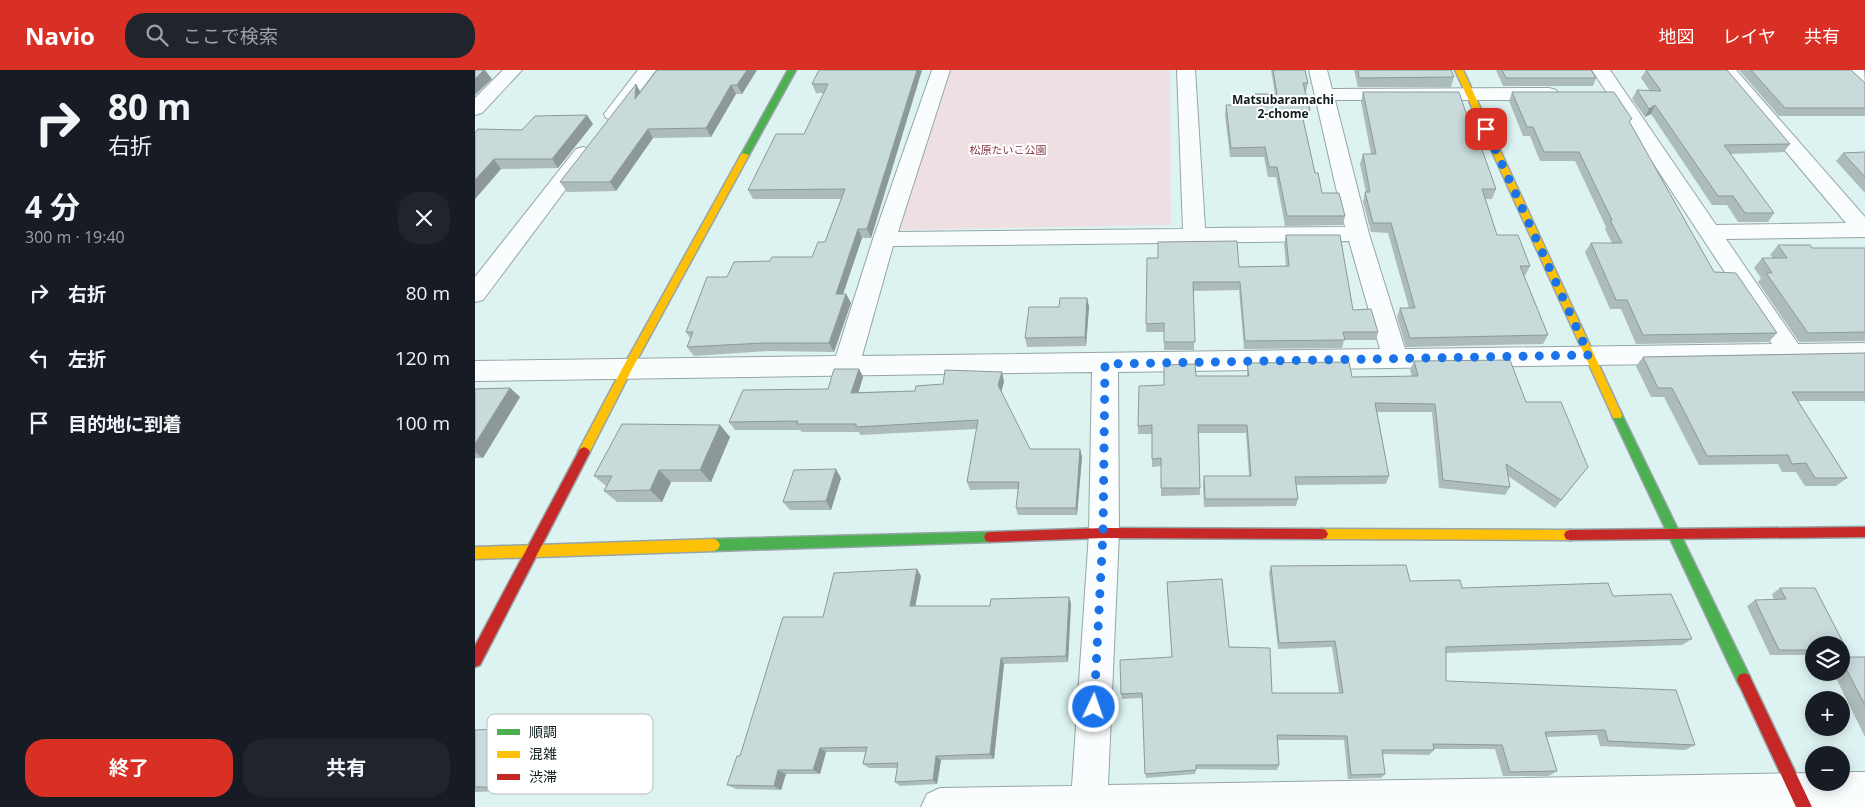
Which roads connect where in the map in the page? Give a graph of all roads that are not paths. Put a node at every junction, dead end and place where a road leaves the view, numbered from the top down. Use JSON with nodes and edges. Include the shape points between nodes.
{"nodes":[{"id":1,"x":513,"y":70,"type":"edge"},
{"id":2,"x":647,"y":70,"type":"edge"},
{"id":3,"x":793,"y":70,"type":"edge"},
{"id":4,"x":941,"y":70,"type":"edge"},
{"id":5,"x":1186,"y":70,"type":"edge"},
{"id":6,"x":1318,"y":70,"type":"edge"},
{"id":7,"x":1459,"y":70,"type":"edge"},
{"id":8,"x":1601,"y":70,"type":"edge"},
{"id":9,"x":1727,"y":70,"type":"edge"},
{"id":10,"x":1853,"y":70,"type":"edge"},
{"id":11,"x":1865,"y":81,"type":"edge"},
{"id":12,"x":1568,"y":94,"type":"edge"},
{"id":13,"x":1325,"y":95,"type":"junction"},
{"id":14,"x":1470,"y":95,"type":"junction"},
{"id":15,"x":475,"y":110,"type":"edge"},
{"id":16,"x":1865,"y":230,"type":"edge"},
{"id":17,"x":1711,"y":232,"type":"junction"},
{"id":18,"x":1358,"y":234,"type":"junction"},
{"id":19,"x":1194,"y":236,"type":"junction"},
{"id":20,"x":884,"y":239,"type":"junction"},
{"id":21,"x":475,"y":294,"type":"edge"},
{"id":22,"x":1865,"y":352,"type":"edge"},
{"id":23,"x":1791,"y":353,"type":"junction"},
{"id":24,"x":1589,"y":355,"type":"junction"},
{"id":25,"x":1395,"y":359,"type":"junction"},
{"id":26,"x":1105,"y":364,"type":"junction"},
{"id":27,"x":845,"y":366,"type":"junction"},
{"id":28,"x":627,"y":369,"type":"junction"},
{"id":29,"x":475,"y":371,"type":"edge"},
{"id":30,"x":1865,"y":532,"type":"edge"},
{"id":31,"x":1103,"y":533,"type":"junction"},
{"id":32,"x":1674,"y":535,"type":"junction"},
{"id":33,"x":475,"y":553,"type":"edge"},
{"id":34,"x":531,"y":553,"type":"junction"},
{"id":35,"x":475,"y":660,"type":"edge"},
{"id":36,"x":1865,"y":790,"type":"edge"},
{"id":37,"x":1800,"y":798,"type":"edge"},
{"id":38,"x":1503,"y":802,"type":"edge"},
{"id":39,"x":1089,"y":804,"type":"junction"},
{"id":40,"x":940,"y":807,"type":"edge"}],
"edges":[{"from":1,"to":15,"type":"street"},
{"from":2,"to":21,"type":"street"},
{"from":3,"to":28,"type":"street"},
{"from":4,"to":20,"type":"street"},
{"from":5,"to":19,"type":"street"},
{"from":6,"to":13,"type":"street"},
{"from":7,"to":14,"type":"street"},
{"from":8,"to":17,"type":"street","via":[[1608,93]]},
{"from":9,"to":16,"type":"street"},
{"from":10,"to":11,"type":"street"},
{"from":12,"to":14,"type":"street"},
{"from":13,"to":14,"type":"street"},
{"from":13,"to":18,"type":"street"},
{"from":14,"to":24,"type":"street"},
{"from":16,"to":17,"type":"street"},
{"from":17,"to":23,"type":"street"},
{"from":18,"to":19,"type":"street"},
{"from":18,"to":25,"type":"street"},
{"from":19,"to":20,"type":"street"},
{"from":20,"to":27,"type":"street"},
{"from":22,"to":23,"type":"street"},
{"from":23,"to":24,"type":"street"},
{"from":24,"to":25,"type":"street"},
{"from":24,"to":32,"type":"street"},
{"from":25,"to":26,"type":"street"},
{"from":26,"to":27,"type":"street"},
{"from":26,"to":31,"type":"street"},
{"from":27,"to":28,"type":"street"},
{"from":28,"to":29,"type":"street"},
{"from":28,"to":34,"type":"street"},
{"from":30,"to":32,"type":"street"},
{"from":31,"to":32,"type":"street"},
{"from":31,"to":34,"type":"street"},
{"from":31,"to":39,"type":"street"},
{"from":32,"to":37,"type":"street"},
{"from":33,"to":34,"type":"street"},
{"from":34,"to":35,"type":"street"},
{"from":36,"to":37,"type":"street"},
{"from":37,"to":38,"type":"street"},
{"from":38,"to":39,"type":"street"},
{"from":39,"to":40,"type":"street"}]}
